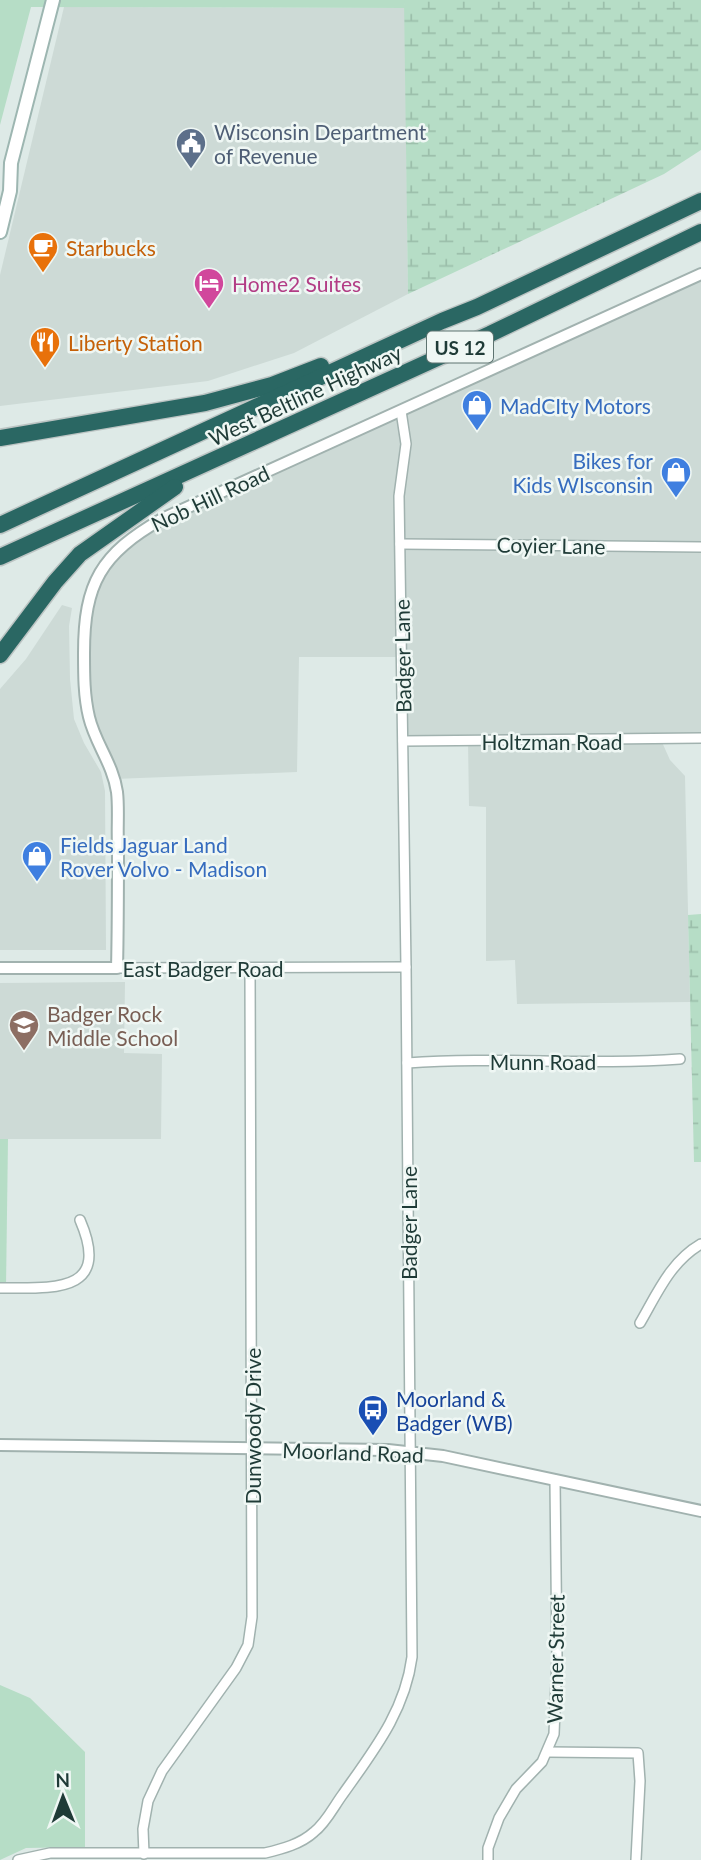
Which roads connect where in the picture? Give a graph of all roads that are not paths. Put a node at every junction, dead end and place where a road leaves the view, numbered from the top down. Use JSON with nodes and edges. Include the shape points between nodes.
{"nodes":[{"id":1,"x":53,"y":0,"type":"edge"},
{"id":2,"x":11,"y":163,"type":"junction"},
{"id":3,"x":0,"y":180,"type":"edge"},
{"id":4,"x":5,"y":190,"type":"edge"},
{"id":5,"x":701,"y":201,"type":"edge"},
{"id":6,"x":0,"y":232,"type":"edge"},
{"id":7,"x":701,"y":232,"type":"edge"},
{"id":8,"x":701,"y":274,"type":"edge"},
{"id":9,"x":442,"y":321,"type":"junction"},
{"id":10,"x":401,"y":411,"type":"junction"},
{"id":11,"x":53,"y":429,"type":"junction"},
{"id":12,"x":0,"y":431,"type":"edge"},
{"id":13,"x":0,"y":438,"type":"edge"},
{"id":14,"x":218,"y":458,"type":"junction"},
{"id":15,"x":0,"y":525,"type":"edge"},
{"id":16,"x":400,"y":544,"type":"junction"},
{"id":17,"x":701,"y":547,"type":"edge"},
{"id":18,"x":0,"y":557,"type":"edge"},
{"id":19,"x":0,"y":655,"type":"edge"},
{"id":20,"x":701,"y":738,"type":"edge"},
{"id":21,"x":403,"y":741,"type":"junction"},
{"id":22,"x":406,"y":967,"type":"junction"},
{"id":23,"x":0,"y":968,"type":"edge"},
{"id":24,"x":117,"y":968,"type":"junction"},
{"id":25,"x":250,"y":968,"type":"junction"},
{"id":26,"x":680,"y":1059,"type":"dead end"},
{"id":27,"x":407,"y":1063,"type":"junction"},
{"id":28,"x":80,"y":1220,"type":"dead end"},
{"id":29,"x":701,"y":1244,"type":"edge"},
{"id":30,"x":0,"y":1289,"type":"edge"},
{"id":31,"x":640,"y":1324,"type":"dead end"},
{"id":32,"x":0,"y":1445,"type":"edge"},
{"id":33,"x":253,"y":1450,"type":"junction"},
{"id":34,"x":411,"y":1452,"type":"junction"},
{"id":35,"x":555,"y":1480,"type":"junction"},
{"id":36,"x":701,"y":1511,"type":"edge"},
{"id":37,"x":548,"y":1752,"type":"junction"},
{"id":38,"x":144,"y":1854,"type":"junction"},
{"id":39,"x":18,"y":1860,"type":"edge"},
{"id":40,"x":488,"y":1860,"type":"edge"},
{"id":41,"x":636,"y":1860,"type":"edge"}],
"edges":[{"from":1,"to":2,"type":"main road"},
{"from":2,"to":3,"type":"main road"},
{"from":2,"to":4,"type":"main road"},
{"from":4,"to":6,"type":"main road"},
{"from":5,"to":9,"type":"highway","name":"West Beltline Highway","number":"US 12"},
{"from":7,"to":14,"type":"highway","name":"West Beltline Highway","number":"US 12"},
{"from":8,"to":10,"type":"street","name":"Nob Hill Road"},
{"from":9,"to":11,"type":"highway","via":[[272,385],[219,400]]},
{"from":9,"to":15,"type":"highway","name":"West Beltline Highway","number":"US 12"},
{"from":10,"to":16,"type":"street","name":"Badger Lane","via":[[406,444],[399,496]]},
{"from":10,"to":24,"type":"street","name":"Nob Hill Road","via":[[162,519],[123,545],[95,582],[86,606],[84,688],[89,719],[117,791]]},
{"from":11,"to":12,"type":"highway"},
{"from":11,"to":13,"type":"highway"},
{"from":14,"to":18,"type":"highway","name":"West Beltline Highway","number":"US 12"},
{"from":14,"to":19,"type":"highway","via":[[80,554]]},
{"from":16,"to":17,"type":"street","name":"Coyier Lane"},
{"from":16,"to":21,"type":"street","name":"Badger Lane"},
{"from":20,"to":21,"type":"street","name":"Holtzman Road"},
{"from":21,"to":22,"type":"street","name":"Badger Lane"},
{"from":22,"to":25,"type":"street","name":"East Badger Road"},
{"from":22,"to":27,"type":"street","name":"Badger Lane"},
{"from":23,"to":24,"type":"street","name":"East Badger Road"},
{"from":24,"to":25,"type":"street","name":"East Badger Road"},
{"from":25,"to":33,"type":"street","name":"Dunwoody Drive"},
{"from":26,"to":27,"type":"street","name":"Munn Road"},
{"from":27,"to":34,"type":"street","name":"Badger Lane"},
{"from":28,"to":30,"type":"street","via":[[90,1258],[83,1274],[66,1285]]},
{"from":29,"to":31,"type":"street","via":[[677,1262]]},
{"from":32,"to":33,"type":"street","name":"Moorland Road"},
{"from":33,"to":34,"type":"street","name":"Moorland Road"},
{"from":33,"to":38,"type":"street","name":"Dunwoody Drive","via":[[248,1645],[162,1771],[148,1801]]},
{"from":34,"to":35,"type":"street","name":"Moorland Road"},
{"from":34,"to":38,"type":"street","name":"Badger Lane","via":[[412,1657],[404,1694],[384,1735],[315,1832],[299,1842],[265,1853]]},
{"from":35,"to":36,"type":"street","name":"Moorland Road"},
{"from":35,"to":37,"type":"street","name":"Warner Street","via":[[557,1706]]},
{"from":37,"to":40,"type":"street","name":"Warner Street","via":[[516,1789],[499,1818]]},
{"from":37,"to":41,"type":"street","via":[[638,1753]]},
{"from":38,"to":39,"type":"street","name":"Badger Lane","via":[[50,1853]]}]}
